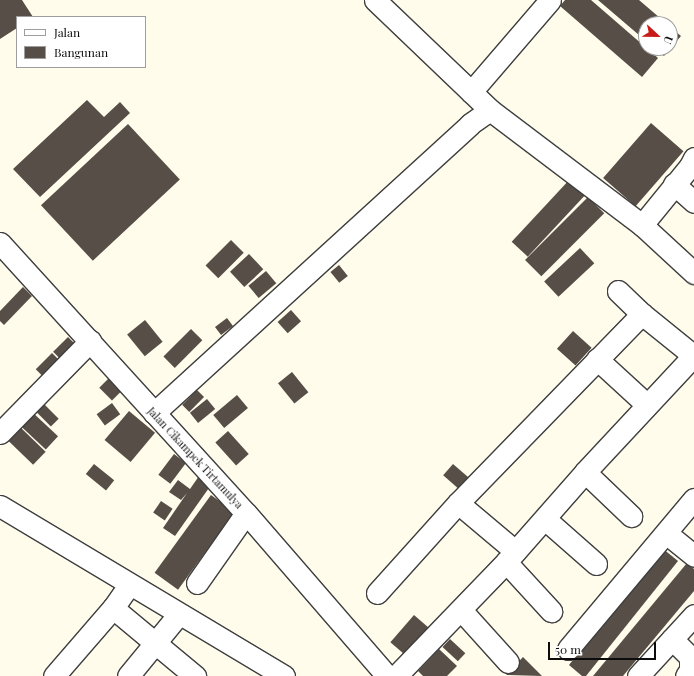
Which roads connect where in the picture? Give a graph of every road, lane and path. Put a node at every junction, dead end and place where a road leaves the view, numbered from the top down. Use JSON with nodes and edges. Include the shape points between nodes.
{"nodes":[{"id":1,"x":375,"y":0,"type":"edge"},
{"id":2,"x":550,"y":0,"type":"edge"},
{"id":3,"x":471,"y":92,"type":"junction"},
{"id":4,"x":490,"y":110,"type":"junction"},
{"id":5,"x":694,"y":158,"type":"edge"},
{"id":6,"x":674,"y":184,"type":"junction"},
{"id":7,"x":694,"y":202,"type":"edge"},
{"id":8,"x":642,"y":226,"type":"junction"},
{"id":9,"x":0,"y":243,"type":"edge"},
{"id":10,"x":694,"y":273,"type":"edge"},
{"id":11,"x":618,"y":291,"type":"dead end"},
{"id":12,"x":642,"y":314,"type":"junction"},
{"id":13,"x":90,"y":341,"type":"junction"},
{"id":14,"x":694,"y":356,"type":"edge"},
{"id":15,"x":596,"y":359,"type":"junction"},
{"id":16,"x":646,"y":404,"type":"junction"},
{"id":17,"x":154,"y":413,"type":"junction"},
{"id":18,"x":0,"y":433,"type":"edge"},
{"id":19,"x":585,"y":472,"type":"junction"},
{"id":20,"x":694,"y":499,"type":"edge"},
{"id":21,"x":458,"y":503,"type":"junction"},
{"id":22,"x":0,"y":506,"type":"edge"},
{"id":23,"x":246,"y":513,"type":"junction"},
{"id":24,"x":631,"y":516,"type":"dead end"},
{"id":25,"x":545,"y":519,"type":"junction"},
{"id":26,"x":666,"y":533,"type":"junction"},
{"id":27,"x":510,"y":556,"type":"junction"},
{"id":28,"x":694,"y":556,"type":"edge"},
{"id":29,"x":596,"y":564,"type":"dead end"},
{"id":30,"x":197,"y":582,"type":"dead end"},
{"id":31,"x":128,"y":585,"type":"junction"},
{"id":32,"x":377,"y":594,"type":"dead end"},
{"id":33,"x":113,"y":608,"type":"junction"},
{"id":34,"x":461,"y":610,"type":"junction"},
{"id":35,"x":552,"y":611,"type":"dead end"},
{"id":36,"x":179,"y":614,"type":"junction"},
{"id":37,"x":694,"y":614,"type":"edge"},
{"id":38,"x":672,"y":639,"type":"junction"},
{"id":39,"x":156,"y":643,"type":"junction"},
{"id":40,"x":568,"y":648,"type":"dead end"},
{"id":41,"x":508,"y":662,"type":"dead end"},
{"id":42,"x":54,"y":676,"type":"edge"},
{"id":43,"x":128,"y":676,"type":"edge"},
{"id":44,"x":195,"y":676,"type":"edge"},
{"id":45,"x":284,"y":676,"type":"edge"},
{"id":46,"x":387,"y":676,"type":"edge"},
{"id":47,"x":396,"y":676,"type":"edge"},
{"id":48,"x":638,"y":676,"type":"edge"},
{"id":49,"x":686,"y":676,"type":"edge"}],
"edges":[{"from":1,"to":3,"type":"street"},
{"from":2,"to":3,"type":"street"},
{"from":3,"to":4,"type":"street"},
{"from":4,"to":8,"type":"street"},
{"from":4,"to":17,"type":"street","via":[[470,124]]},
{"from":5,"to":6,"type":"street"},
{"from":6,"to":7,"type":"street"},
{"from":6,"to":8,"type":"street"},
{"from":8,"to":10,"type":"street"},
{"from":9,"to":13,"type":"street","name":"Jalan Cikampek Tirtamulya"},
{"from":11,"to":12,"type":"street"},
{"from":12,"to":14,"type":"street"},
{"from":12,"to":15,"type":"street"},
{"from":13,"to":17,"type":"street","name":"Jalan Cikampek Tirtamulya"},
{"from":13,"to":18,"type":"street"},
{"from":14,"to":16,"type":"street"},
{"from":15,"to":16,"type":"street"},
{"from":15,"to":21,"type":"street"},
{"from":16,"to":19,"type":"street"},
{"from":17,"to":23,"type":"street","name":"Jalan Cikampek Tirtamulya"},
{"from":19,"to":24,"type":"street"},
{"from":19,"to":25,"type":"street"},
{"from":20,"to":26,"type":"street"},
{"from":21,"to":27,"type":"street"},
{"from":21,"to":32,"type":"street"},
{"from":22,"to":31,"type":"street"},
{"from":23,"to":30,"type":"street"},
{"from":23,"to":46,"type":"street","name":"Jalan Cikampek Tirtamulya"},
{"from":25,"to":27,"type":"street"},
{"from":25,"to":29,"type":"street"},
{"from":26,"to":28,"type":"street"},
{"from":26,"to":40,"type":"street"},
{"from":27,"to":34,"type":"street"},
{"from":27,"to":35,"type":"street"},
{"from":31,"to":33,"type":"street"},
{"from":31,"to":36,"type":"street"},
{"from":33,"to":39,"type":"street"},
{"from":33,"to":42,"type":"street"},
{"from":34,"to":41,"type":"street"},
{"from":34,"to":47,"type":"street"},
{"from":36,"to":39,"type":"street"},
{"from":36,"to":45,"type":"street"},
{"from":37,"to":38,"type":"street"},
{"from":38,"to":48,"type":"street"},
{"from":38,"to":49,"type":"street","via":[[690,657],[690,670]]},
{"from":39,"to":43,"type":"street"},
{"from":39,"to":44,"type":"street"}]}
